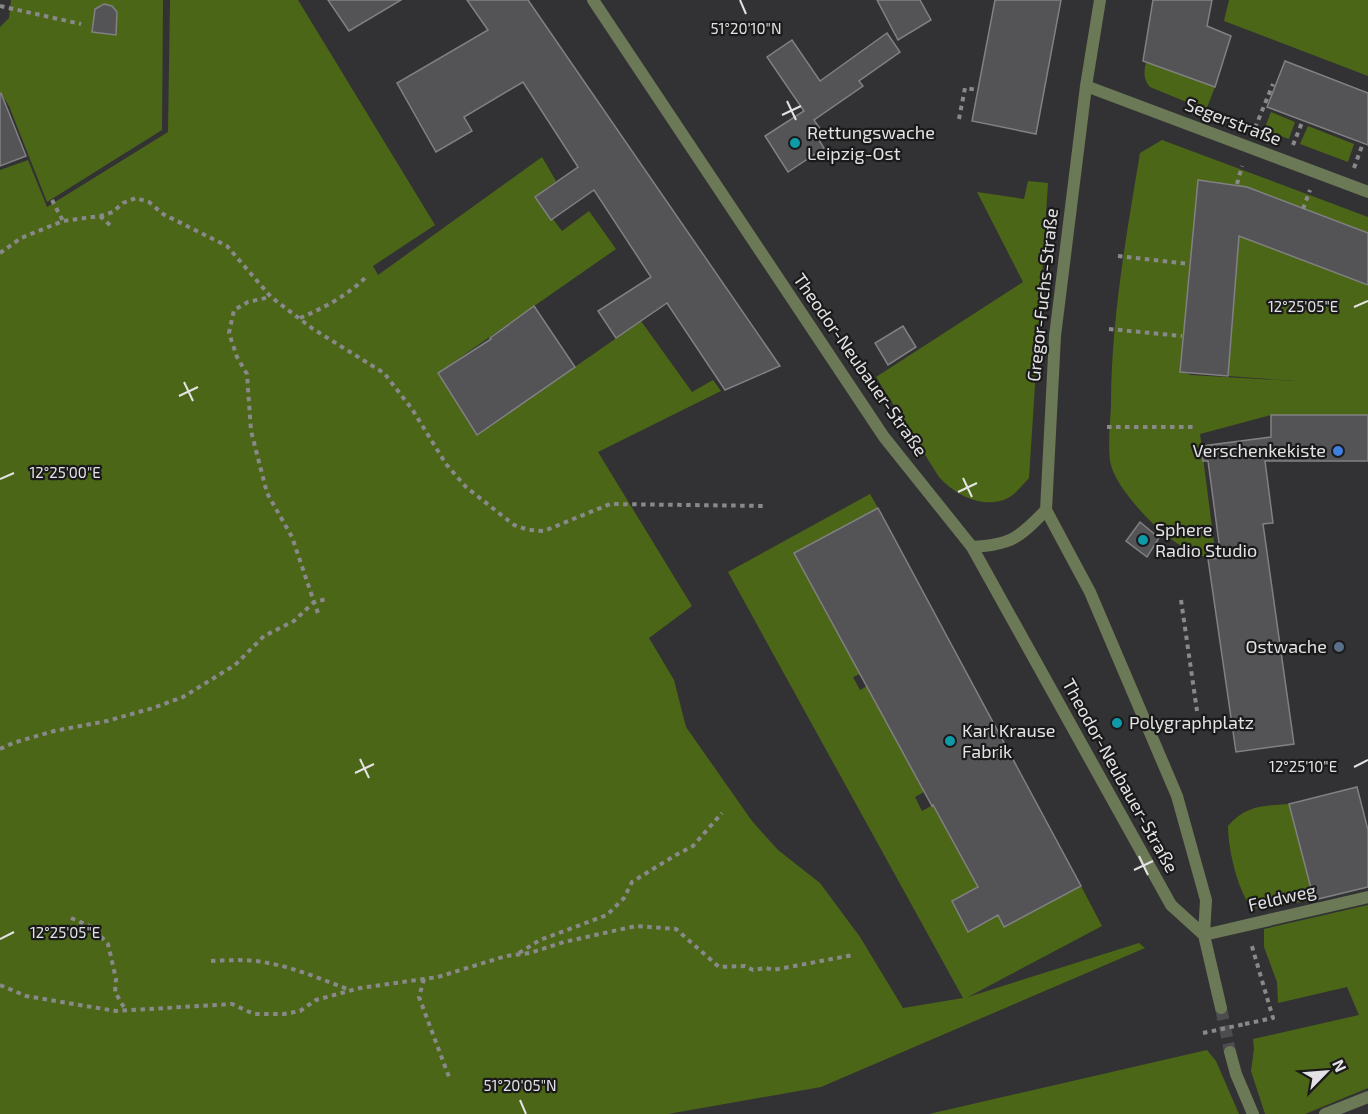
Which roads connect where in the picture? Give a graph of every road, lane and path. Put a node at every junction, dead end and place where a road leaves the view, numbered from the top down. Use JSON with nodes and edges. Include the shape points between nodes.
{"nodes":[{"id":1,"x":592,"y":0,"type":"edge"},
{"id":2,"x":1100,"y":0,"type":"edge"},
{"id":3,"x":0,"y":6,"type":"edge"},
{"id":4,"x":81,"y":24,"type":"dead end"},
{"id":5,"x":1273,"y":84,"type":"dead end"},
{"id":6,"x":1086,"y":86,"type":"junction"},
{"id":7,"x":978,"y":90,"type":"dead end"},
{"id":8,"x":959,"y":119,"type":"dead end"},
{"id":9,"x":1303,"y":120,"type":"dead end"},
{"id":10,"x":1254,"y":131,"type":"dead end"},
{"id":11,"x":1364,"y":143,"type":"dead end"},
{"id":12,"x":1293,"y":146,"type":"dead end"},
{"id":13,"x":1243,"y":163,"type":"dead end"},
{"id":14,"x":1354,"y":169,"type":"dead end"},
{"id":15,"x":1237,"y":184,"type":"dead end"},
{"id":16,"x":1311,"y":189,"type":"dead end"},
{"id":17,"x":1368,"y":192,"type":"edge"},
{"id":18,"x":52,"y":200,"type":"dead end"},
{"id":19,"x":1303,"y":208,"type":"dead end"},
{"id":20,"x":100,"y":216,"type":"junction"},
{"id":21,"x":63,"y":221,"type":"junction"},
{"id":22,"x":111,"y":227,"type":"dead end"},
{"id":23,"x":0,"y":253,"type":"edge"},
{"id":24,"x":1118,"y":256,"type":"dead end"},
{"id":25,"x":1189,"y":264,"type":"dead end"},
{"id":26,"x":366,"y":277,"type":"dead end"},
{"id":27,"x":271,"y":297,"type":"junction"},
{"id":28,"x":300,"y":318,"type":"junction"},
{"id":29,"x":1109,"y":329,"type":"dead end"},
{"id":30,"x":1182,"y":336,"type":"dead end"},
{"id":31,"x":1107,"y":427,"type":"dead end"},
{"id":32,"x":1193,"y":427,"type":"dead end"},
{"id":33,"x":765,"y":506,"type":"dead end"},
{"id":34,"x":1046,"y":510,"type":"junction"},
{"id":35,"x":972,"y":547,"type":"junction"},
{"id":36,"x":327,"y":599,"type":"dead end"},
{"id":37,"x":1181,"y":600,"type":"dead end"},
{"id":38,"x":314,"y":602,"type":"junction"},
{"id":39,"x":318,"y":612,"type":"dead end"},
{"id":40,"x":1197,"y":711,"type":"dead end"},
{"id":41,"x":0,"y":749,"type":"edge"},
{"id":42,"x":722,"y":813,"type":"dead end"},
{"id":43,"x":1368,"y":897,"type":"edge"},
{"id":44,"x":71,"y":918,"type":"dead end"},
{"id":45,"x":1204,"y":935,"type":"junction"},
{"id":46,"x":1253,"y":950,"type":"dead end"},
{"id":47,"x":516,"y":955,"type":"junction"},
{"id":48,"x":853,"y":955,"type":"dead end"},
{"id":49,"x":212,"y":961,"type":"dead end"},
{"id":50,"x":424,"y":979,"type":"junction"},
{"id":51,"x":0,"y":985,"type":"edge"},
{"id":52,"x":350,"y":990,"type":"junction"},
{"id":53,"x":1221,"y":1008,"type":"tunnel mouth"},
{"id":54,"x":126,"y":1011,"type":"junction"},
{"id":55,"x":1203,"y":1033,"type":"dead end"},
{"id":56,"x":1230,"y":1052,"type":"tunnel mouth"},
{"id":57,"x":449,"y":1077,"type":"dead end"},
{"id":58,"x":1368,"y":1097,"type":"edge"},
{"id":59,"x":1253,"y":1114,"type":"edge"},
{"id":60,"x":1325,"y":1114,"type":"edge"}],
"edges":[{"from":1,"to":35,"type":"street","name":"Theodor-Neubauer-Straße","via":[[884,438]]},
{"from":2,"to":6,"type":"street","name":"Gregor-Fuchs-Straße"},
{"from":3,"to":4,"type":"path"},
{"from":5,"to":10,"type":"path"},
{"from":6,"to":17,"type":"street","name":"Segerstraße"},
{"from":6,"to":34,"type":"street","name":"Gregor-Fuchs-Straße","via":[[1055,336]]},
{"from":7,"to":8,"type":"path","via":[[965,88]]},
{"from":9,"to":12,"type":"path"},
{"from":11,"to":14,"type":"path"},
{"from":13,"to":15,"type":"path"},
{"from":16,"to":19,"type":"path"},
{"from":18,"to":21,"type":"path"},
{"from":20,"to":21,"type":"path"},
{"from":20,"to":22,"type":"path"},
{"from":20,"to":27,"type":"path","via":[[136,198],[149,202],[163,214],[227,246]]},
{"from":21,"to":23,"type":"path","via":[[21,238]]},
{"from":24,"to":25,"type":"path"},
{"from":26,"to":28,"type":"path","via":[[356,288]]},
{"from":27,"to":28,"type":"path"},
{"from":27,"to":38,"type":"path","via":[[234,310],[229,333],[247,374],[251,431],[267,493],[292,537]]},
{"from":28,"to":33,"type":"path","via":[[384,373],[446,464],[466,487],[514,525],[544,531],[610,504]]},
{"from":29,"to":30,"type":"path"},
{"from":31,"to":32,"type":"path"},
{"from":34,"to":35,"type":"street","via":[[1025,532],[999,546]]},
{"from":34,"to":45,"type":"street","name":"Theodor-Neubauer-Straße","via":[[1090,592],[1177,796],[1206,900]]},
{"from":35,"to":45,"type":"street","name":"Theodor-Neubauer-Straße","via":[[1171,904]]},
{"from":36,"to":38,"type":"path"},
{"from":37,"to":40,"type":"path"},
{"from":38,"to":39,"type":"path"},
{"from":38,"to":41,"type":"path","via":[[294,621],[264,636],[235,665],[183,697]]},
{"from":42,"to":47,"type":"path","via":[[693,846],[632,882],[624,898],[607,915],[540,940]]},
{"from":43,"to":45,"type":"street","name":"Feldweg"},
{"from":44,"to":54,"type":"path","via":[[92,927],[108,944],[115,992]]},
{"from":45,"to":53,"type":"street","name":"Theodor-Neubauer-Straße"},
{"from":46,"to":55,"type":"path","bridge":true,"via":[[1273,1018]]},
{"from":47,"to":48,"type":"path","via":[[636,926],[676,929],[719,967],[773,970]]},
{"from":47,"to":50,"type":"path"},
{"from":49,"to":52,"type":"path","via":[[269,963]]},
{"from":50,"to":52,"type":"path"},
{"from":50,"to":57,"type":"path","via":[[419,997]]},
{"from":51,"to":54,"type":"path","via":[[26,996]]},
{"from":52,"to":54,"type":"path","via":[[284,1014],[254,1014],[232,1004]]},
{"from":56,"to":59,"type":"street"},
{"from":58,"to":60,"type":"street"}]}
